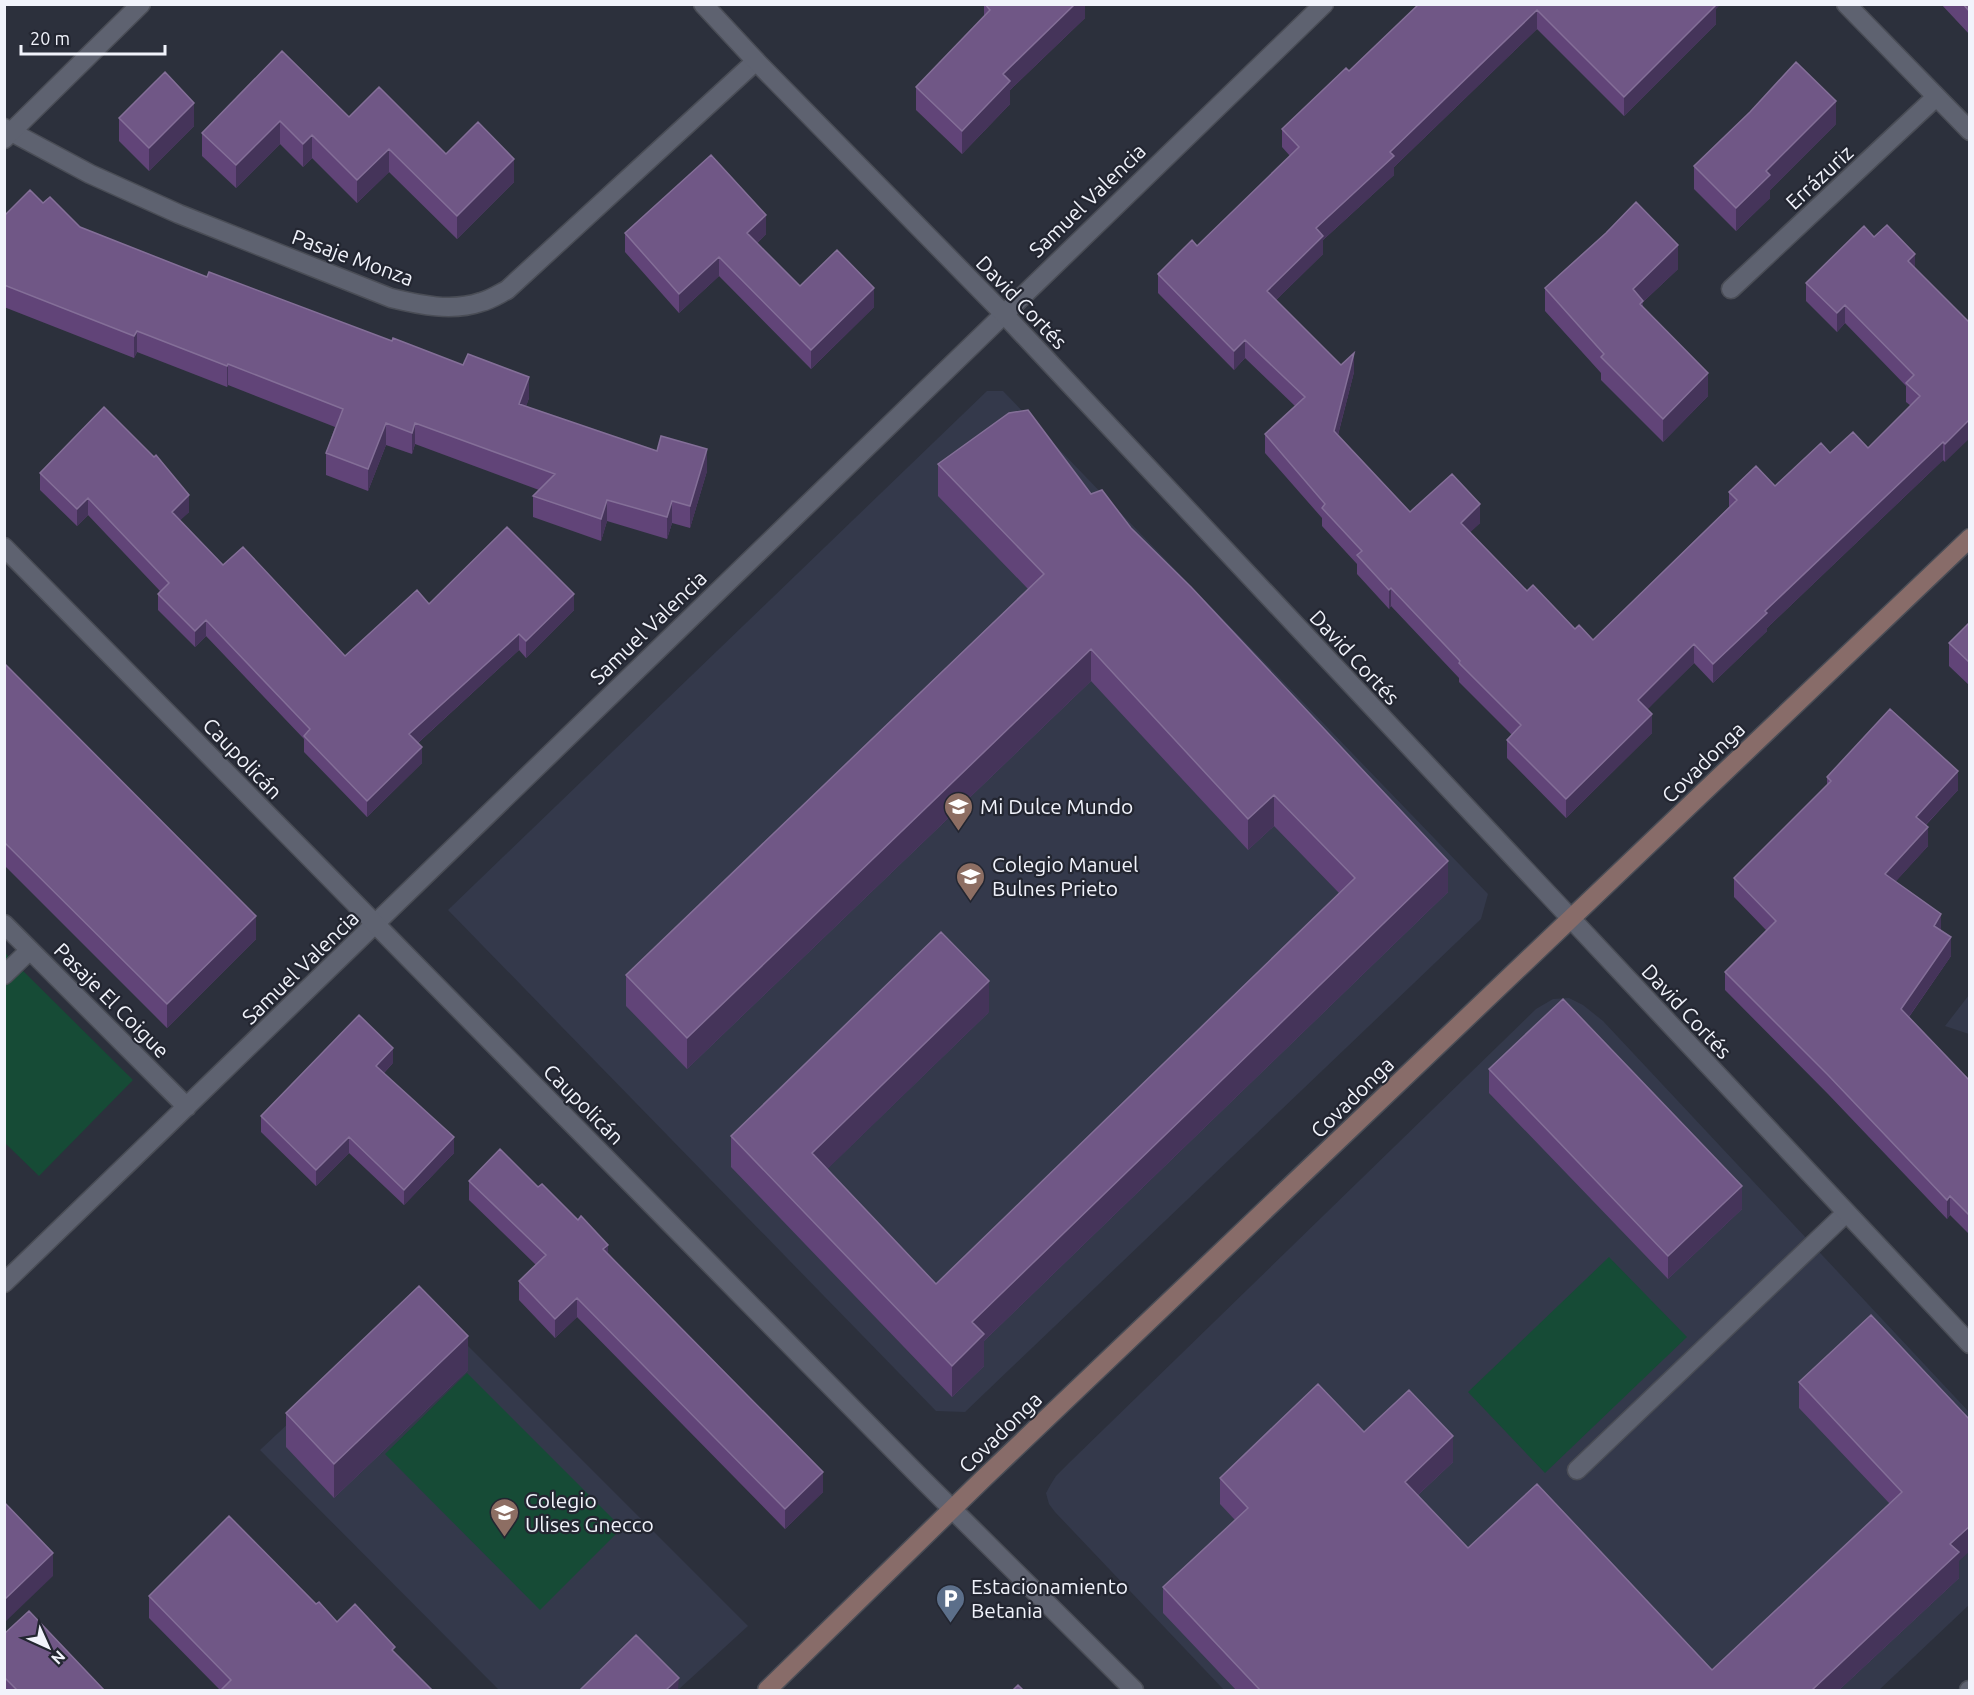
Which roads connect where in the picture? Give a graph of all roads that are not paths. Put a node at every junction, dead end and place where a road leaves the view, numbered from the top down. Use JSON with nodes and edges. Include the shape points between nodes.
{"nodes":[{"id":1,"x":141,"y":4,"type":"edge"},
{"id":2,"x":703,"y":4,"type":"edge"},
{"id":3,"x":1323,"y":4,"type":"edge"},
{"id":4,"x":1846,"y":4,"type":"edge"},
{"id":5,"x":756,"y":61,"type":"junction"},
{"id":6,"x":1936,"y":97,"type":"junction"},
{"id":7,"x":1970,"y":131,"type":"edge"},
{"id":8,"x":7,"y":133,"type":"edge"},
{"id":9,"x":1731,"y":289,"type":"dead end"},
{"id":10,"x":1002,"y":312,"type":"junction"},
{"id":11,"x":1970,"y":538,"type":"edge"},
{"id":12,"x":4,"y":547,"type":"edge"},
{"id":13,"x":1570,"y":920,"type":"junction"},
{"id":14,"x":4,"y":924,"type":"edge"},
{"id":15,"x":375,"y":925,"type":"junction"},
{"id":16,"x":30,"y":950,"type":"junction"},
{"id":17,"x":4,"y":975,"type":"edge"},
{"id":18,"x":187,"y":1107,"type":"junction"},
{"id":19,"x":1846,"y":1213,"type":"junction"},
{"id":20,"x":4,"y":1284,"type":"edge"},
{"id":21,"x":1970,"y":1344,"type":"edge"},
{"id":22,"x":1577,"y":1470,"type":"dead end"},
{"id":23,"x":953,"y":1509,"type":"junction"},
{"id":24,"x":767,"y":1690,"type":"edge"},
{"id":25,"x":1134,"y":1690,"type":"edge"}],
"edges":[{"from":1,"to":8,"type":"street"},
{"from":2,"to":5,"type":"street","name":"David Cortés"},
{"from":3,"to":10,"type":"street","name":"Samuel Valencia"},
{"from":4,"to":6,"type":"street"},
{"from":5,"to":8,"type":"street","name":"Pasaje Monza","via":[[507,290],[481,303],[454,307],[425,306],[391,298],[179,214]]},
{"from":5,"to":10,"type":"street","name":"David Cortés"},
{"from":6,"to":7,"type":"street"},
{"from":6,"to":9,"type":"street","name":"Errázuriz"},
{"from":10,"to":13,"type":"street","name":"David Cortés"},
{"from":10,"to":15,"type":"street","name":"Samuel Valencia"},
{"from":11,"to":13,"type":"main road","name":"Covadonga"},
{"from":12,"to":15,"type":"street","name":"Caupolicán"},
{"from":13,"to":19,"type":"street","name":"David Cortés"},
{"from":13,"to":23,"type":"main road","name":"Covadonga"},
{"from":14,"to":16,"type":"street","name":"Pasaje El Coigue"},
{"from":15,"to":18,"type":"street","name":"Samuel Valencia"},
{"from":15,"to":23,"type":"street","name":"Caupolicán"},
{"from":16,"to":17,"type":"street"},
{"from":16,"to":18,"type":"street","name":"Pasaje El Coigue"},
{"from":18,"to":20,"type":"street","name":"Samuel Valencia"},
{"from":19,"to":21,"type":"street","name":"David Cortés"},
{"from":19,"to":22,"type":"street"},
{"from":23,"to":24,"type":"main road","name":"Covadonga"},
{"from":23,"to":25,"type":"street","name":"Caupolicán"}]}
